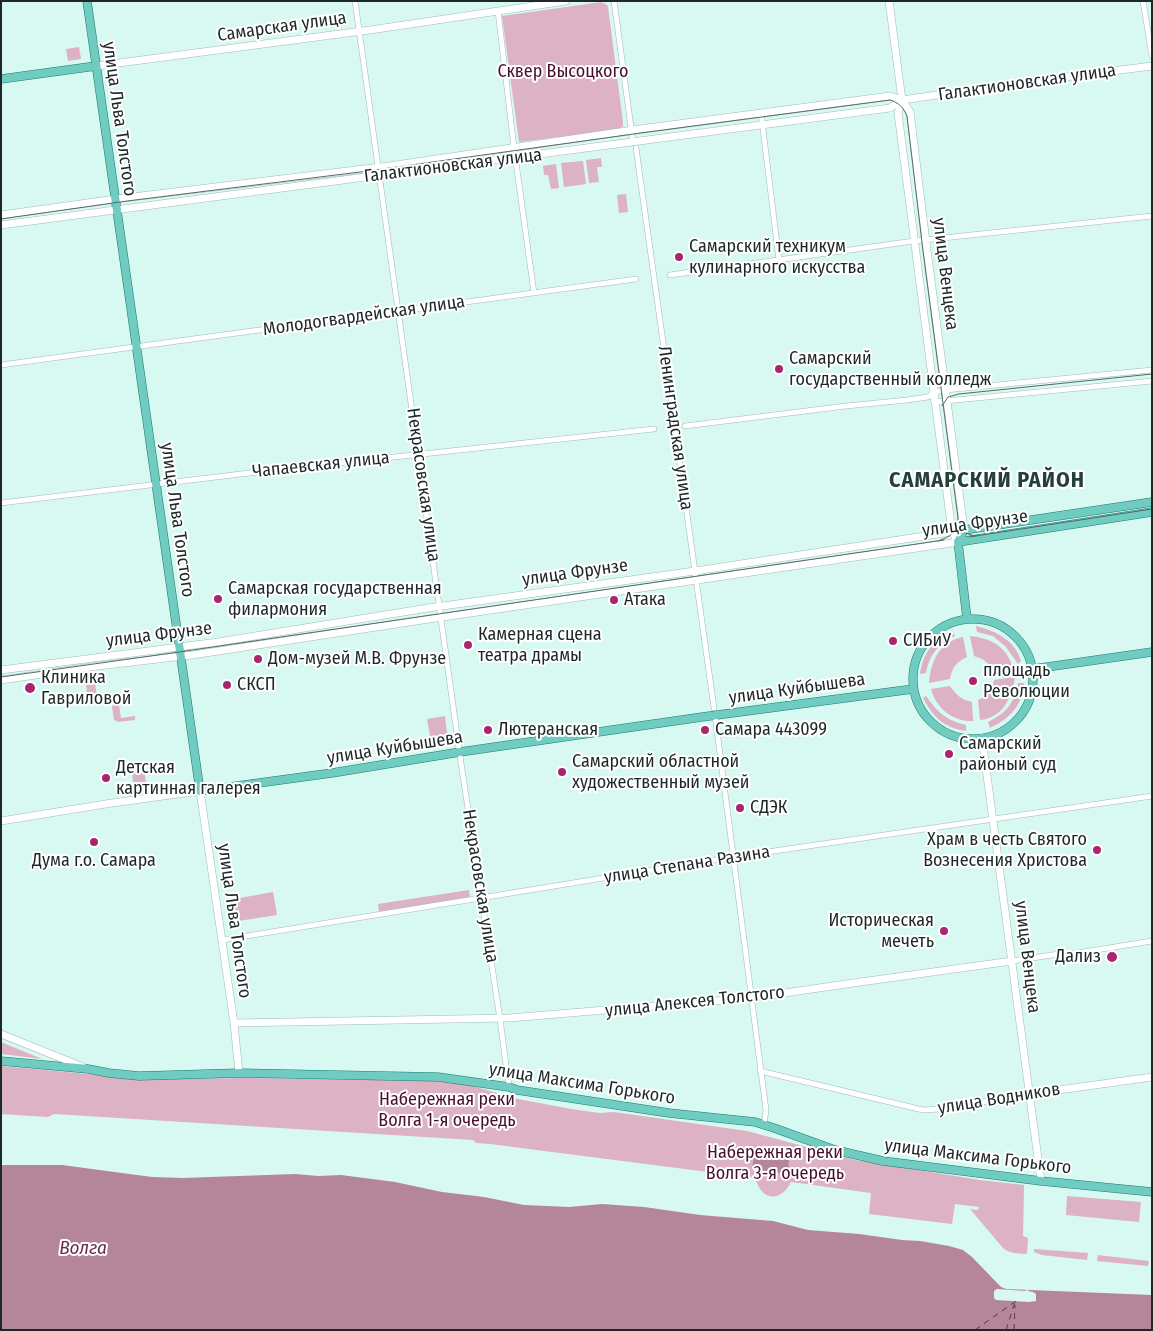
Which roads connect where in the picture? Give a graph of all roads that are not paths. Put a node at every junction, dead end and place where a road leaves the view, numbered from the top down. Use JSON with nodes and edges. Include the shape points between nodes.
{"nodes":[{"id":1,"x":87,"y":1,"type":"edge"},
{"id":2,"x":355,"y":1,"type":"edge"},
{"id":3,"x":566,"y":1,"type":"edge"},
{"id":4,"x":614,"y":1,"type":"edge"},
{"id":5,"x":889,"y":1,"type":"edge"},
{"id":6,"x":1144,"y":1,"type":"edge"},
{"id":7,"x":498,"y":11,"type":"junction"},
{"id":8,"x":360,"y":31,"type":"junction"},
{"id":9,"x":1152,"y":56,"type":"edge"},
{"id":10,"x":96,"y":66,"type":"junction"},
{"id":11,"x":1152,"y":66,"type":"edge"},
{"id":12,"x":1,"y":79,"type":"edge"},
{"id":13,"x":902,"y":100,"type":"junction"},
{"id":14,"x":761,"y":113,"type":"junction"},
{"id":15,"x":763,"y":125,"type":"junction"},
{"id":16,"x":631,"y":130,"type":"junction"},
{"id":17,"x":634,"y":145,"type":"junction"},
{"id":18,"x":514,"y":148,"type":"junction"},
{"id":19,"x":515,"y":158,"type":"junction"},
{"id":20,"x":379,"y":167,"type":"junction"},
{"id":21,"x":380,"y":175,"type":"junction"},
{"id":22,"x":116,"y":199,"type":"junction"},
{"id":23,"x":117,"y":210,"type":"junction"},
{"id":24,"x":1,"y":215,"type":"edge"},
{"id":25,"x":1152,"y":216,"type":"edge"},
{"id":26,"x":1,"y":225,"type":"edge"},
{"id":27,"x":926,"y":240,"type":"junction"},
{"id":28,"x":914,"y":241,"type":"junction"},
{"id":29,"x":779,"y":260,"type":"junction"},
{"id":30,"x":670,"y":275,"type":"dead end"},
{"id":31,"x":636,"y":279,"type":"dead end"},
{"id":32,"x":534,"y":293,"type":"junction"},
{"id":33,"x":399,"y":312,"type":"junction"},
{"id":34,"x":141,"y":346,"type":"junction"},
{"id":35,"x":1,"y":365,"type":"edge"},
{"id":36,"x":1152,"y":370,"type":"edge"},
{"id":37,"x":1152,"y":381,"type":"edge"},
{"id":38,"x":945,"y":390,"type":"junction"},
{"id":39,"x":932,"y":397,"type":"junction"},
{"id":40,"x":946,"y":400,"type":"junction"},
{"id":41,"x":685,"y":426,"type":"dead end"},
{"id":42,"x":654,"y":429,"type":"dead end"},
{"id":43,"x":419,"y":454,"type":"junction"},
{"id":44,"x":156,"y":484,"type":"junction"},
{"id":45,"x":1152,"y":502,"type":"edge"},
{"id":46,"x":1,"y":503,"type":"edge"},
{"id":47,"x":1152,"y":512,"type":"edge"},
{"id":48,"x":964,"y":530,"type":"junction"},
{"id":49,"x":952,"y":532,"type":"junction"},
{"id":50,"x":958,"y":542,"type":"junction"},
{"id":51,"x":695,"y":571,"type":"junction"},
{"id":52,"x":696,"y":580,"type":"junction"},
{"id":53,"x":440,"y":607,"type":"junction"},
{"id":54,"x":442,"y":617,"type":"junction"},
{"id":55,"x":967,"y":619,"type":"junction"},
{"id":56,"x":180,"y":647,"type":"junction"},
{"id":57,"x":1152,"y":652,"type":"edge"},
{"id":58,"x":181,"y":656,"type":"junction"},
{"id":59,"x":1033,"y":669,"type":"junction"},
{"id":60,"x":1,"y":670,"type":"edge"},
{"id":61,"x":1,"y":680,"type":"edge"},
{"id":62,"x":913,"y":689,"type":"junction"},
{"id":63,"x":714,"y":712,"type":"junction"},
{"id":64,"x":982,"y":738,"type":"junction"},
{"id":65,"x":460,"y":752,"type":"junction"},
{"id":66,"x":200,"y":791,"type":"junction"},
{"id":67,"x":1152,"y":796,"type":"edge"},
{"id":68,"x":994,"y":819,"type":"junction"},
{"id":69,"x":1,"y":821,"type":"edge"},
{"id":70,"x":733,"y":857,"type":"junction"},
{"id":71,"x":482,"y":898,"type":"junction"},
{"id":72,"x":222,"y":940,"type":"junction"},
{"id":73,"x":1152,"y":941,"type":"edge"},
{"id":74,"x":1012,"y":961,"type":"junction"},
{"id":75,"x":751,"y":998,"type":"junction"},
{"id":76,"x":500,"y":1019,"type":"junction"},
{"id":77,"x":234,"y":1023,"type":"junction"},
{"id":78,"x":1,"y":1034,"type":"edge"},
{"id":79,"x":1,"y":1060,"type":"edge"},
{"id":80,"x":88,"y":1069,"type":"junction"},
{"id":81,"x":760,"y":1071,"type":"junction"},
{"id":82,"x":239,"y":1074,"type":"junction"},
{"id":83,"x":1152,"y":1077,"type":"edge"},
{"id":84,"x":509,"y":1087,"type":"junction"},
{"id":85,"x":1030,"y":1094,"type":"junction"},
{"id":86,"x":764,"y":1125,"type":"junction"},
{"id":87,"x":1041,"y":1181,"type":"junction"},
{"id":88,"x":1152,"y":1192,"type":"edge"}],
"edges":[{"from":1,"to":10,"type":"main road","name":"улица Льва Толстого"},
{"from":2,"to":8,"type":"street","name":"Некрасовская улица"},
{"from":3,"to":7,"type":"main road","name":"Самарская улица"},
{"from":4,"to":16,"type":"street","name":"Ленинградская улица"},
{"from":5,"to":13,"type":"main road","name":"улица Венцека"},
{"from":6,"to":9,"type":"street"},
{"from":7,"to":8,"type":"main road","name":"Самарская улица"},
{"from":7,"to":18,"type":"street"},
{"from":8,"to":10,"type":"main road","name":"Самарская улица"},
{"from":8,"to":20,"type":"street","name":"Некрасовская улица"},
{"from":10,"to":12,"type":"main road","name":"Самарская улица"},
{"from":10,"to":22,"type":"main road","name":"улица Льва Толстого"},
{"from":11,"to":13,"type":"main road","name":"Галактионовская улица"},
{"from":13,"to":14,"type":"main road","name":"Галактионовская улица","via":[[890,96]]},
{"from":13,"to":15,"type":"main road","name":"Галактионовская улица","via":[[890,108]]},
{"from":13,"to":27,"type":"main road","name":"улица Венцека","via":[[910,112]]},
{"from":13,"to":28,"type":"main road","name":"улица Венцека","via":[[898,113]]},
{"from":14,"to":15,"type":"street"},
{"from":14,"to":16,"type":"main road","name":"Галактионовская улица"},
{"from":15,"to":17,"type":"main road","name":"Галактионовская улица"},
{"from":15,"to":29,"type":"street"},
{"from":16,"to":17,"type":"street","name":"Ленинградская улица"},
{"from":16,"to":18,"type":"main road","name":"Галактионовская улица"},
{"from":17,"to":19,"type":"main road","name":"Галактионовская улица"},
{"from":17,"to":51,"type":"street","name":"Ленинградская улица"},
{"from":18,"to":19,"type":"street"},
{"from":18,"to":20,"type":"main road","name":"Галактионовская улица"},
{"from":19,"to":21,"type":"main road","name":"Галактионовская улица"},
{"from":19,"to":32,"type":"street"},
{"from":20,"to":21,"type":"street","name":"Некрасовская улица"},
{"from":20,"to":22,"type":"main road","name":"Галактионовская улица"},
{"from":21,"to":23,"type":"main road","name":"Галактионовская улица"},
{"from":21,"to":33,"type":"street","name":"Некрасовская улица"},
{"from":22,"to":23,"type":"main road","name":"улица Льва Толстого"},
{"from":22,"to":24,"type":"main road","name":"Галактионовская улица"},
{"from":23,"to":26,"type":"main road","name":"Галактионовская улица"},
{"from":23,"to":34,"type":"main road","name":"улица Льва Толстого"},
{"from":25,"to":27,"type":"street"},
{"from":27,"to":28,"type":"street"},
{"from":27,"to":38,"type":"main road","name":"улица Венцека"},
{"from":28,"to":29,"type":"street"},
{"from":28,"to":39,"type":"main road","name":"улица Венцека"},
{"from":29,"to":30,"type":"street"},
{"from":31,"to":32,"type":"street","name":"Молодогвардейская улица"},
{"from":32,"to":33,"type":"street","name":"Молодогвардейская улица"},
{"from":33,"to":34,"type":"street","name":"Молодогвардейская улица"},
{"from":33,"to":43,"type":"street","name":"Некрасовская улица"},
{"from":34,"to":35,"type":"street","name":"Молодогвардейская улица"},
{"from":34,"to":44,"type":"main road","name":"улица Льва Толстого"},
{"from":36,"to":38,"type":"street"},
{"from":37,"to":40,"type":"street"},
{"from":38,"to":39,"type":"street"},
{"from":38,"to":40,"type":"main road","name":"улица Венцека"},
{"from":39,"to":40,"type":"street"},
{"from":39,"to":41,"type":"street"},
{"from":39,"to":49,"type":"main road","name":"улица Венцека"},
{"from":40,"to":48,"type":"main road","name":"улица Венцека"},
{"from":42,"to":43,"type":"street","name":"Чапаевская улица"},
{"from":43,"to":44,"type":"street","name":"Чапаевская улица"},
{"from":43,"to":53,"type":"street","name":"Некрасовская улица"},
{"from":44,"to":46,"type":"street","name":"Чапаевская улица"},
{"from":44,"to":56,"type":"main road","name":"улица Льва Толстого"},
{"from":45,"to":48,"type":"main road","name":"улица Фрунзе"},
{"from":47,"to":50,"type":"main road","name":"улица Фрунзе"},
{"from":48,"to":49,"type":"main road","name":"улица Фрунзе"},
{"from":48,"to":50,"type":"main road"},
{"from":49,"to":50,"type":"main road","name":"улица Венцека"},
{"from":49,"to":51,"type":"main road","name":"улица Фрунзе"},
{"from":50,"to":52,"type":"main road","name":"улица Фрунзе"},
{"from":50,"to":55,"type":"main road","name":"улица Венцека"},
{"from":51,"to":52,"type":"street","name":"Ленинградская улица"},
{"from":51,"to":53,"type":"main road","name":"улица Фрунзе"},
{"from":52,"to":54,"type":"main road","name":"улица Фрунзе"},
{"from":52,"to":63,"type":"street","name":"Ленинградская улица"},
{"from":53,"to":54,"type":"street","name":"Некрасовская улица"},
{"from":53,"to":56,"type":"main road","name":"улица Фрунзе"},
{"from":54,"to":58,"type":"main road","name":"улица Фрунзе"},
{"from":54,"to":65,"type":"street","name":"Некрасовская улица"},
{"from":55,"to":59,"type":"main road","via":[[985,619],[1007,628],[1026,650]]},
{"from":55,"to":62,"type":"main road","via":[[943,627],[925,643],[914,669]]},
{"from":56,"to":58,"type":"main road","name":"улица Льва Толстого"},
{"from":56,"to":60,"type":"main road","name":"улица Фрунзе"},
{"from":57,"to":59,"type":"main road"},
{"from":58,"to":61,"type":"main road","name":"улица Фрунзе"},
{"from":58,"to":66,"type":"main road","name":"улица Льва Толстого"},
{"from":59,"to":64,"type":"main road","via":[[1033,690],[1020,716],[1009,728]]},
{"from":62,"to":63,"type":"main road","name":"улица Куйбышева"},
{"from":62,"to":64,"type":"main road","via":[[922,709],[937,727],[966,738]]},
{"from":63,"to":65,"type":"main road","name":"улица Куйбышева"},
{"from":63,"to":70,"type":"street","name":"Ленинградская улица"},
{"from":64,"to":68,"type":"main road","name":"улица Венцека"},
{"from":65,"to":66,"type":"main road","name":"улица Куйбышева"},
{"from":65,"to":71,"type":"street","name":"Некрасовская улица"},
{"from":66,"to":69,"type":"main road","name":"улица Куйбышева"},
{"from":66,"to":72,"type":"main road","name":"улица Льва Толстого"},
{"from":67,"to":68,"type":"street","name":"улица Степана Разина"},
{"from":68,"to":70,"type":"street","name":"улица Степана Разина"},
{"from":68,"to":74,"type":"main road","name":"улица Венцека"},
{"from":70,"to":71,"type":"street","name":"улица Степана Разина"},
{"from":70,"to":75,"type":"street","name":"Ленинградская улица"},
{"from":71,"to":72,"type":"street","name":"улица Степана Разина"},
{"from":71,"to":76,"type":"street","name":"Некрасовская улица"},
{"from":72,"to":77,"type":"main road","name":"улица Льва Толстого"},
{"from":73,"to":74,"type":"street","name":"улица Алексея Толстого"},
{"from":74,"to":75,"type":"main road","name":"улица Алексея Толстого"},
{"from":74,"to":85,"type":"main road","name":"улица Венцека"},
{"from":75,"to":76,"type":"main road","name":"улица Алексея Толстого"},
{"from":75,"to":81,"type":"street","name":"Ленинградская улица"},
{"from":76,"to":77,"type":"main road","name":"улица Алексея Толстого"},
{"from":76,"to":84,"type":"street","name":"Некрасовская улица"},
{"from":77,"to":82,"type":"main road","name":"улица Льва Толстого"},
{"from":78,"to":80,"type":"main road"},
{"from":79,"to":80,"type":"main road","name":"улица Максима Горького"},
{"from":80,"to":82,"type":"main road","name":"улица Максима Горького","via":[[138,1076]]},
{"from":81,"to":85,"type":"street","name":"улица Водников","via":[[923,1110],[940,1110]]},
{"from":81,"to":86,"type":"street","name":"Ленинградская улица","via":[[766,1110]]},
{"from":82,"to":84,"type":"main road","name":"улица Максима Горького","via":[[438,1077]]},
{"from":83,"to":85,"type":"main road","name":"улица Водников"},
{"from":84,"to":86,"type":"main road","name":"улица Максима Горького"},
{"from":85,"to":87,"type":"main road","name":"улица Венцека"},
{"from":86,"to":87,"type":"main road","name":"улица Максима Горького","via":[[867,1158]]},
{"from":87,"to":88,"type":"main road","name":"улица Максима Горького"}]}
